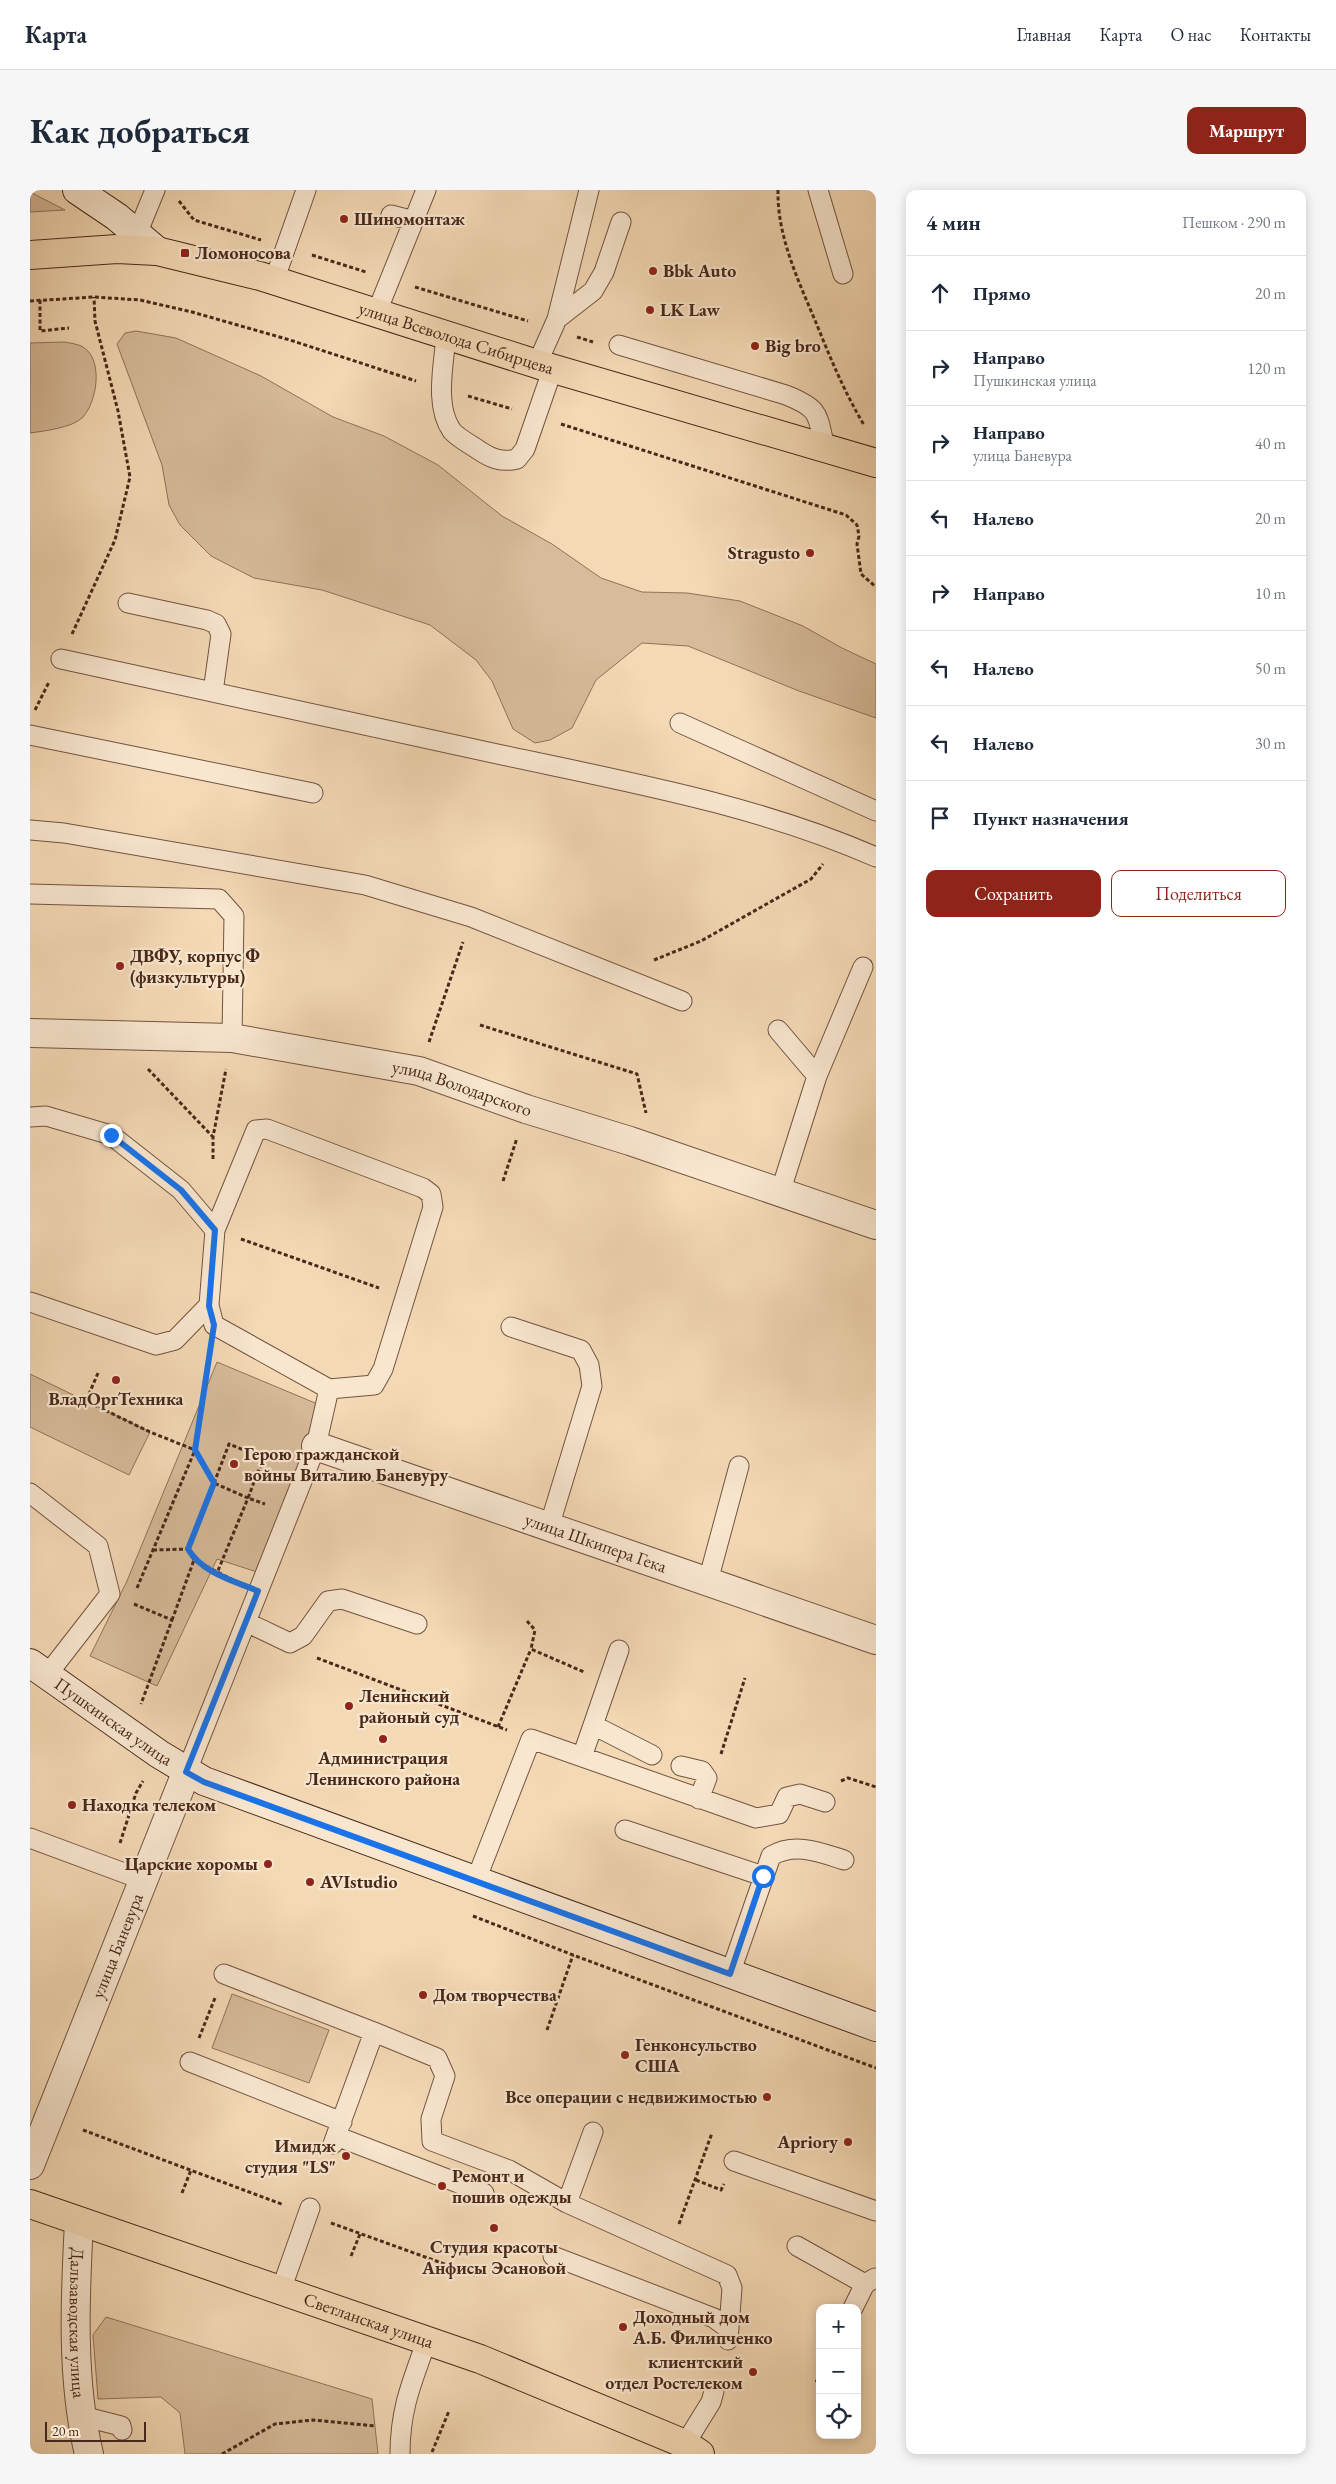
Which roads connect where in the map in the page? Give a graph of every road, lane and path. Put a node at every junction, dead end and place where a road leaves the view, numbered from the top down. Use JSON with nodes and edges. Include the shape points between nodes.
{"nodes":[{"id":1,"x":155,"y":190,"type":"edge"},
{"id":2,"x":306,"y":190,"type":"edge"},
{"id":3,"x":426,"y":190,"type":"edge"},
{"id":4,"x":589,"y":190,"type":"edge"},
{"id":5,"x":778,"y":190,"type":"edge"},
{"id":6,"x":818,"y":190,"type":"edge"},
{"id":7,"x":87,"y":193,"type":"edge"},
{"id":8,"x":177,"y":198,"type":"dead end"},
{"id":9,"x":391,"y":215,"type":"dead end"},
{"id":10,"x":414,"y":221,"type":"junction"},
{"id":11,"x":622,"y":222,"type":"dead end"},
{"id":12,"x":147,"y":243,"type":"junction"},
{"id":13,"x":287,"y":247,"type":"junction"},
{"id":14,"x":30,"y":254,"type":"edge"},
{"id":15,"x":843,"y":274,"type":"dead end"},
{"id":16,"x":391,"y":279,"type":"junction"},
{"id":17,"x":274,"y":281,"type":"junction"},
{"id":18,"x":40,"y":300,"type":"junction"},
{"id":19,"x":30,"y":301,"type":"edge"},
{"id":20,"x":376,"y":314,"type":"junction"},
{"id":21,"x":555,"y":324,"type":"junction"},
{"id":22,"x":69,"y":328,"type":"dead end"},
{"id":23,"x":446,"y":336,"type":"junction"},
{"id":24,"x":600,"y":344,"type":"dead end"},
{"id":25,"x":619,"y":345,"type":"dead end"},
{"id":26,"x":545,"y":366,"type":"junction"},
{"id":27,"x":817,"y":412,"type":"junction"},
{"id":28,"x":864,"y":425,"type":"junction"},
{"id":29,"x":870,"y":427,"type":"dead end"},
{"id":30,"x":825,"y":448,"type":"junction"},
{"id":31,"x":876,"y":462,"type":"edge"},
{"id":32,"x":796,"y":498,"type":"dead end"},
{"id":33,"x":876,"y":587,"type":"edge"},
{"id":34,"x":128,"y":603,"type":"dead end"},
{"id":35,"x":60,"y":659,"type":"junction"},
{"id":36,"x":213,"y":692,"type":"junction"},
{"id":37,"x":30,"y":719,"type":"edge"},
{"id":38,"x":680,"y":723,"type":"dead end"},
{"id":39,"x":30,"y":735,"type":"edge"},
{"id":40,"x":312,"y":793,"type":"dead end"},
{"id":41,"x":876,"y":811,"type":"edge"},
{"id":42,"x":30,"y":830,"type":"edge"},
{"id":43,"x":842,"y":842,"type":"junction"},
{"id":44,"x":876,"y":857,"type":"edge"},
{"id":45,"x":30,"y":894,"type":"edge"},
{"id":46,"x":471,"y":917,"type":"junction"},
{"id":47,"x":863,"y":966,"type":"dead end"},
{"id":48,"x":616,"y":974,"type":"junction"},
{"id":49,"x":682,"y":1001,"type":"dead end"},
{"id":50,"x":480,"y":1025,"type":"dead end"},
{"id":51,"x":778,"y":1030,"type":"dead end"},
{"id":52,"x":30,"y":1033,"type":"edge"},
{"id":53,"x":232,"y":1038,"type":"junction"},
{"id":54,"x":141,"y":1065,"type":"dead end"},
{"id":55,"x":419,"y":1071,"type":"junction"},
{"id":56,"x":817,"y":1076,"type":"junction"},
{"id":57,"x":643,"y":1102,"type":"dead end"},
{"id":58,"x":526,"y":1109,"type":"junction"},
{"id":59,"x":30,"y":1117,"type":"edge"},
{"id":60,"x":504,"y":1181,"type":"dead end"},
{"id":61,"x":780,"y":1193,"type":"junction"},
{"id":62,"x":876,"y":1225,"type":"edge"},
{"id":63,"x":215,"y":1230,"type":"junction"},
{"id":64,"x":404,"y":1296,"type":"junction"},
{"id":65,"x":30,"y":1302,"type":"edge"},
{"id":66,"x":209,"y":1306,"type":"junction"},
{"id":67,"x":214,"y":1325,"type":"junction"},
{"id":68,"x":511,"y":1327,"type":"dead end"},
{"id":69,"x":98,"y":1373,"type":"dead end"},
{"id":70,"x":329,"y":1389,"type":"junction"},
{"id":71,"x":316,"y":1446,"type":"junction"},
{"id":72,"x":195,"y":1450,"type":"junction"},
{"id":73,"x":739,"y":1466,"type":"dead end"},
{"id":74,"x":214,"y":1483,"type":"junction"},
{"id":75,"x":30,"y":1493,"type":"edge"},
{"id":76,"x":248,"y":1498,"type":"junction"},
{"id":77,"x":549,"y":1527,"type":"junction"},
{"id":78,"x":188,"y":1549,"type":"junction"},
{"id":79,"x":153,"y":1550,"type":"junction"},
{"id":80,"x":194,"y":1560,"type":"junction"},
{"id":81,"x":217,"y":1573,"type":"junction"},
{"id":82,"x":708,"y":1581,"type":"junction"},
{"id":83,"x":258,"y":1591,"type":"junction"},
{"id":84,"x":110,"y":1594,"type":"junction"},
{"id":85,"x":131,"y":1602,"type":"junction"},
{"id":86,"x":172,"y":1620,"type":"junction"},
{"id":87,"x":527,"y":1621,"type":"dead end"},
{"id":88,"x":246,"y":1622,"type":"junction"},
{"id":89,"x":417,"y":1624,"type":"dead end"},
{"id":90,"x":876,"y":1640,"type":"edge"},
{"id":91,"x":531,"y":1650,"type":"junction"},
{"id":92,"x":619,"y":1650,"type":"dead end"},
{"id":93,"x":316,"y":1658,"type":"dead end"},
{"id":94,"x":38,"y":1669,"type":"edge"},
{"id":95,"x":745,"y":1678,"type":"dead end"},
{"id":96,"x":608,"y":1682,"type":"junction"},
{"id":97,"x":140,"y":1707,"type":"dead end"},
{"id":98,"x":593,"y":1725,"type":"junction"},
{"id":99,"x":498,"y":1727,"type":"junction"},
{"id":100,"x":726,"y":1734,"type":"dead end"},
{"id":101,"x":531,"y":1739,"type":"junction"},
{"id":102,"x":652,"y":1755,"type":"dead end"},
{"id":103,"x":582,"y":1757,"type":"junction"},
{"id":104,"x":681,"y":1766,"type":"dead end"},
{"id":105,"x":186,"y":1772,"type":"junction"},
{"id":106,"x":699,"y":1799,"type":"junction"},
{"id":107,"x":825,"y":1802,"type":"dead end"},
{"id":108,"x":625,"y":1830,"type":"dead end"},
{"id":109,"x":30,"y":1838,"type":"edge"},
{"id":110,"x":844,"y":1860,"type":"dead end"},
{"id":111,"x":763,"y":1876,"type":"junction"},
{"id":112,"x":143,"y":1880,"type":"junction"},
{"id":113,"x":476,"y":1880,"type":"junction"},
{"id":114,"x":573,"y":1955,"type":"dead end"},
{"id":115,"x":224,"y":1974,"type":"joint"},
{"id":116,"x":730,"y":1974,"type":"junction"},
{"id":117,"x":876,"y":2027,"type":"edge"},
{"id":118,"x":547,"y":2030,"type":"dead end"},
{"id":119,"x":374,"y":2032,"type":"junction"},
{"id":120,"x":190,"y":2062,"type":"joint"},
{"id":121,"x":83,"y":2130,"type":"dead end"},
{"id":122,"x":593,"y":2132,"type":"dead end"},
{"id":123,"x":712,"y":2133,"type":"dead end"},
{"id":124,"x":337,"y":2134,"type":"junction"},
{"id":125,"x":734,"y":2161,"type":"dead end"},
{"id":126,"x":30,"y":2165,"type":"edge"},
{"id":127,"x":191,"y":2170,"type":"junction"},
{"id":128,"x":696,"y":2180,"type":"junction"},
{"id":129,"x":721,"y":2190,"type":"dead end"},
{"id":130,"x":484,"y":2192,"type":"dead end"},
{"id":131,"x":182,"y":2193,"type":"dead end"},
{"id":132,"x":566,"y":2203,"type":"junction"},
{"id":133,"x":30,"y":2204,"type":"edge"},
{"id":134,"x":309,"y":2211,"type":"junction"},
{"id":135,"x":876,"y":2211,"type":"edge"},
{"id":136,"x":79,"y":2222,"type":"junction"},
{"id":137,"x":678,"y":2227,"type":"dead end"},
{"id":138,"x":360,"y":2234,"type":"junction"},
{"id":139,"x":797,"y":2246,"type":"dead end"},
{"id":140,"x":351,"y":2256,"type":"dead end"},
{"id":141,"x":553,"y":2256,"type":"dead end"},
{"id":142,"x":475,"y":2275,"type":"dead end"},
{"id":143,"x":870,"y":2281,"type":"edge"},
{"id":144,"x":280,"y":2290,"type":"junction"},
{"id":145,"x":856,"y":2304,"type":"edge"},
{"id":146,"x":427,"y":2340,"type":"junction"},
{"id":147,"x":714,"y":2391,"type":"dead end"},
{"id":148,"x":448,"y":2411,"type":"dead end"},
{"id":149,"x":82,"y":2416,"type":"junction"},
{"id":150,"x":400,"y":2426,"type":"junction"},
{"id":151,"x":122,"y":2430,"type":"dead end"},
{"id":152,"x":692,"y":2449,"type":"edge"},
{"id":153,"x":432,"y":2452,"type":"dead end"},
{"id":154,"x":89,"y":2454,"type":"edge"},
{"id":155,"x":222,"y":2454,"type":"edge"},
{"id":156,"x":400,"y":2454,"type":"edge"}],
"edges":[{"from":1,"to":12,"type":"lane"},
{"from":2,"to":13,"type":"lane"},
{"from":3,"to":10,"type":"lane"},
{"from":4,"to":21,"type":"lane"},
{"from":5,"to":28,"type":"path","via":[[785,242],[798,280],[847,396]]},
{"from":6,"to":15,"type":"lane"},
{"from":7,"to":12,"type":"street"},
{"from":8,"to":13,"type":"path","via":[[194,220]]},
{"from":9,"to":10,"type":"lane"},
{"from":10,"to":16,"type":"lane"},
{"from":11,"to":21,"type":"lane","via":[[604,272],[593,292]]},
{"from":12,"to":14,"type":"main road","name":"улица Всеволода Сибирцева","via":[[117,249]]},
{"from":12,"to":17,"type":"main road","name":"улица Всеволода Сибирцева"},
{"from":13,"to":16,"type":"path"},
{"from":13,"to":17,"type":"lane"},
{"from":16,"to":20,"type":"lane"},
{"from":16,"to":21,"type":"path"},
{"from":17,"to":20,"type":"main road","name":"улица Всеволода Сибирцева"},
{"from":18,"to":19,"type":"path"},
{"from":18,"to":22,"type":"path","via":[[40,331]]},
{"from":18,"to":35,"type":"path","via":[[94,297],[95,320],[118,411],[130,477],[115,540]]},
{"from":20,"to":23,"type":"main road","name":"улица Всеволода Сибирцева"},
{"from":21,"to":24,"type":"path"},
{"from":21,"to":26,"type":"lane"},
{"from":23,"to":26,"type":"main road","name":"улица Всеволода Сибирцева"},
{"from":23,"to":26,"type":"lane","via":[[443,388],[446,420],[454,432],[489,457],[501,461],[516,459],[525,449]]},
{"from":25,"to":27,"type":"lane","via":[[786,395]]},
{"from":26,"to":30,"type":"main road","name":"улица Всеволода Сибирцева"},
{"from":27,"to":28,"type":"path"},
{"from":27,"to":30,"type":"lane"},
{"from":28,"to":29,"type":"path"},
{"from":30,"to":31,"type":"main road","name":"улица Всеволода Сибирцева"},
{"from":32,"to":33,"type":"path","via":[[846,515],[857,525],[861,574]]},
{"from":34,"to":36,"type":"lane","via":[[216,624],[221,634]]},
{"from":35,"to":36,"type":"lane"},
{"from":35,"to":37,"type":"path"},
{"from":36,"to":43,"type":"lane","via":[[640,784],[768,817]]},
{"from":38,"to":41,"type":"lane"},
{"from":39,"to":40,"type":"lane"},
{"from":42,"to":46,"type":"lane","via":[[322,876],[365,885]]},
{"from":43,"to":44,"type":"lane"},
{"from":43,"to":48,"type":"path","via":[[811,879],[701,941]]},
{"from":45,"to":53,"type":"lane","via":[[220,899],[234,916]]},
{"from":46,"to":48,"type":"lane"},
{"from":46,"to":55,"type":"path"},
{"from":47,"to":56,"type":"lane"},
{"from":48,"to":49,"type":"lane"},
{"from":50,"to":57,"type":"path","via":[[637,1074]]},
{"from":51,"to":56,"type":"lane"},
{"from":52,"to":53,"type":"street","name":"улица Володарского"},
{"from":53,"to":54,"type":"path","via":[[213,1137],[149,1069]]},
{"from":53,"to":55,"type":"street","name":"улица Володарского"},
{"from":55,"to":58,"type":"street","name":"улица Володарского"},
{"from":56,"to":61,"type":"lane"},
{"from":58,"to":60,"type":"path"},
{"from":58,"to":61,"type":"street","name":"улица Володарского"},
{"from":59,"to":63,"type":"lane","via":[[46,1116],[111,1135],[181,1190]]},
{"from":61,"to":62,"type":"street","name":"улица Володарского"},
{"from":63,"to":64,"type":"path"},
{"from":63,"to":64,"type":"lane","via":[[249,1143],[256,1130],[267,1129],[423,1188],[431,1194],[433,1207]]},
{"from":63,"to":66,"type":"lane"},
{"from":64,"to":70,"type":"lane","via":[[383,1369],[374,1385]]},
{"from":65,"to":66,"type":"lane","via":[[156,1345],[175,1340]]},
{"from":66,"to":67,"type":"lane"},
{"from":67,"to":70,"type":"lane"},
{"from":67,"to":72,"type":"path"},
{"from":68,"to":77,"type":"lane","via":[[581,1350],[590,1365],[592,1386]]},
{"from":69,"to":72,"type":"path","via":[[86,1401]]},
{"from":70,"to":71,"type":"lane","name":"улица Баневура"},
{"from":71,"to":77,"type":"street","name":"улица Шкипера Гека"},
{"from":71,"to":83,"type":"lane","name":"улица Баневура"},
{"from":72,"to":74,"type":"path"},
{"from":72,"to":79,"type":"path"},
{"from":73,"to":82,"type":"lane"},
{"from":74,"to":76,"type":"path"},
{"from":74,"to":76,"type":"path","via":[[229,1444],[262,1458]]},
{"from":74,"to":78,"type":"path"},
{"from":75,"to":84,"type":"lane","via":[[98,1546]]},
{"from":76,"to":81,"type":"path"},
{"from":77,"to":82,"type":"street","name":"улица Шкипера Гека"},
{"from":78,"to":79,"type":"path"},
{"from":78,"to":80,"type":"path"},
{"from":79,"to":85,"type":"path"},
{"from":80,"to":81,"type":"path"},
{"from":80,"to":86,"type":"path"},
{"from":81,"to":83,"type":"path"},
{"from":82,"to":90,"type":"street","name":"улица Шкипера Гека"},
{"from":83,"to":88,"type":"lane","name":"улица Баневура"},
{"from":84,"to":85,"type":"path"},
{"from":84,"to":94,"type":"lane"},
{"from":85,"to":86,"type":"path"},
{"from":86,"to":97,"type":"path"},
{"from":87,"to":91,"type":"path","via":[[535,1630]]},
{"from":88,"to":89,"type":"lane","via":[[290,1643],[303,1636],[328,1601],[342,1598]]},
{"from":88,"to":105,"type":"lane","name":"улица Баневура"},
{"from":91,"to":96,"type":"path"},
{"from":91,"to":99,"type":"path"},
{"from":92,"to":96,"type":"lane"},
{"from":93,"to":99,"type":"path"},
{"from":94,"to":105,"type":"street","name":"Пушкинская улица"},
{"from":95,"to":100,"type":"path"},
{"from":96,"to":98,"type":"lane"},
{"from":98,"to":102,"type":"lane"},
{"from":98,"to":103,"type":"lane"},
{"from":99,"to":101,"type":"path"},
{"from":101,"to":103,"type":"lane"},
{"from":101,"to":113,"type":"lane"},
{"from":103,"to":106,"type":"lane"},
{"from":104,"to":106,"type":"lane","via":[[702,1771],[707,1778]]},
{"from":105,"to":112,"type":"street","name":"улица Баневура"},
{"from":105,"to":113,"type":"street","name":"Пушкинская улица","via":[[204,1782]]},
{"from":106,"to":107,"type":"lane","via":[[756,1818],[779,1814],[787,1797],[794,1795]]},
{"from":108,"to":111,"type":"lane"},
{"from":109,"to":112,"type":"lane"},
{"from":110,"to":111,"type":"lane","via":[[810,1849],[782,1850],[771,1856]]},
{"from":111,"to":116,"type":"lane"},
{"from":112,"to":126,"type":"street","name":"улица Баневура"},
{"from":113,"to":116,"type":"street","name":"Пушкинская улица"},
{"from":114,"to":118,"type":"path"},
{"from":115,"to":119,"type":"lane"},
{"from":115,"to":120,"type":"path"},
{"from":116,"to":117,"type":"street","name":"Пушкинская улица"},
{"from":119,"to":124,"type":"lane"},
{"from":119,"to":132,"type":"lane","via":[[437,2058],[445,2076],[431,2119],[432,2141],[509,2170]]},
{"from":120,"to":124,"type":"lane"},
{"from":121,"to":127,"type":"path"},
{"from":122,"to":132,"type":"lane"},
{"from":123,"to":128,"type":"path"},
{"from":124,"to":130,"type":"lane"},
{"from":125,"to":135,"type":"lane"},
{"from":127,"to":131,"type":"path"},
{"from":127,"to":134,"type":"path"},
{"from":128,"to":129,"type":"path"},
{"from":128,"to":137,"type":"path"},
{"from":132,"to":141,"type":"lane","via":[[727,2275],[732,2288],[729,2335],[714,2318]]},
{"from":133,"to":136,"type":"main road","name":"Светланская улица"},
{"from":134,"to":138,"type":"path"},
{"from":134,"to":144,"type":"lane"},
{"from":136,"to":144,"type":"main road","name":"Светланская улица"},
{"from":136,"to":149,"type":"street","name":"Дальзаводская улица","via":[[74,2302]]},
{"from":138,"to":140,"type":"path"},
{"from":138,"to":142,"type":"path"},
{"from":139,"to":143,"type":"lane"},
{"from":143,"to":145,"type":"lane"},
{"from":144,"to":146,"type":"main road","name":"Светланская улица"},
{"from":146,"to":150,"type":"lane","via":[[406,2397]]},
{"from":146,"to":152,"type":"main road","name":"Светланская улица","via":[[480,2359]]},
{"from":147,"to":152,"type":"lane"},
{"from":148,"to":153,"type":"path"},
{"from":149,"to":151,"type":"lane","via":[[121,2426]]},
{"from":149,"to":154,"type":"street","name":"Дальзаводская улица"},
{"from":150,"to":155,"type":"path","via":[[313,2420],[275,2424]]},
{"from":150,"to":156,"type":"lane"}]}
